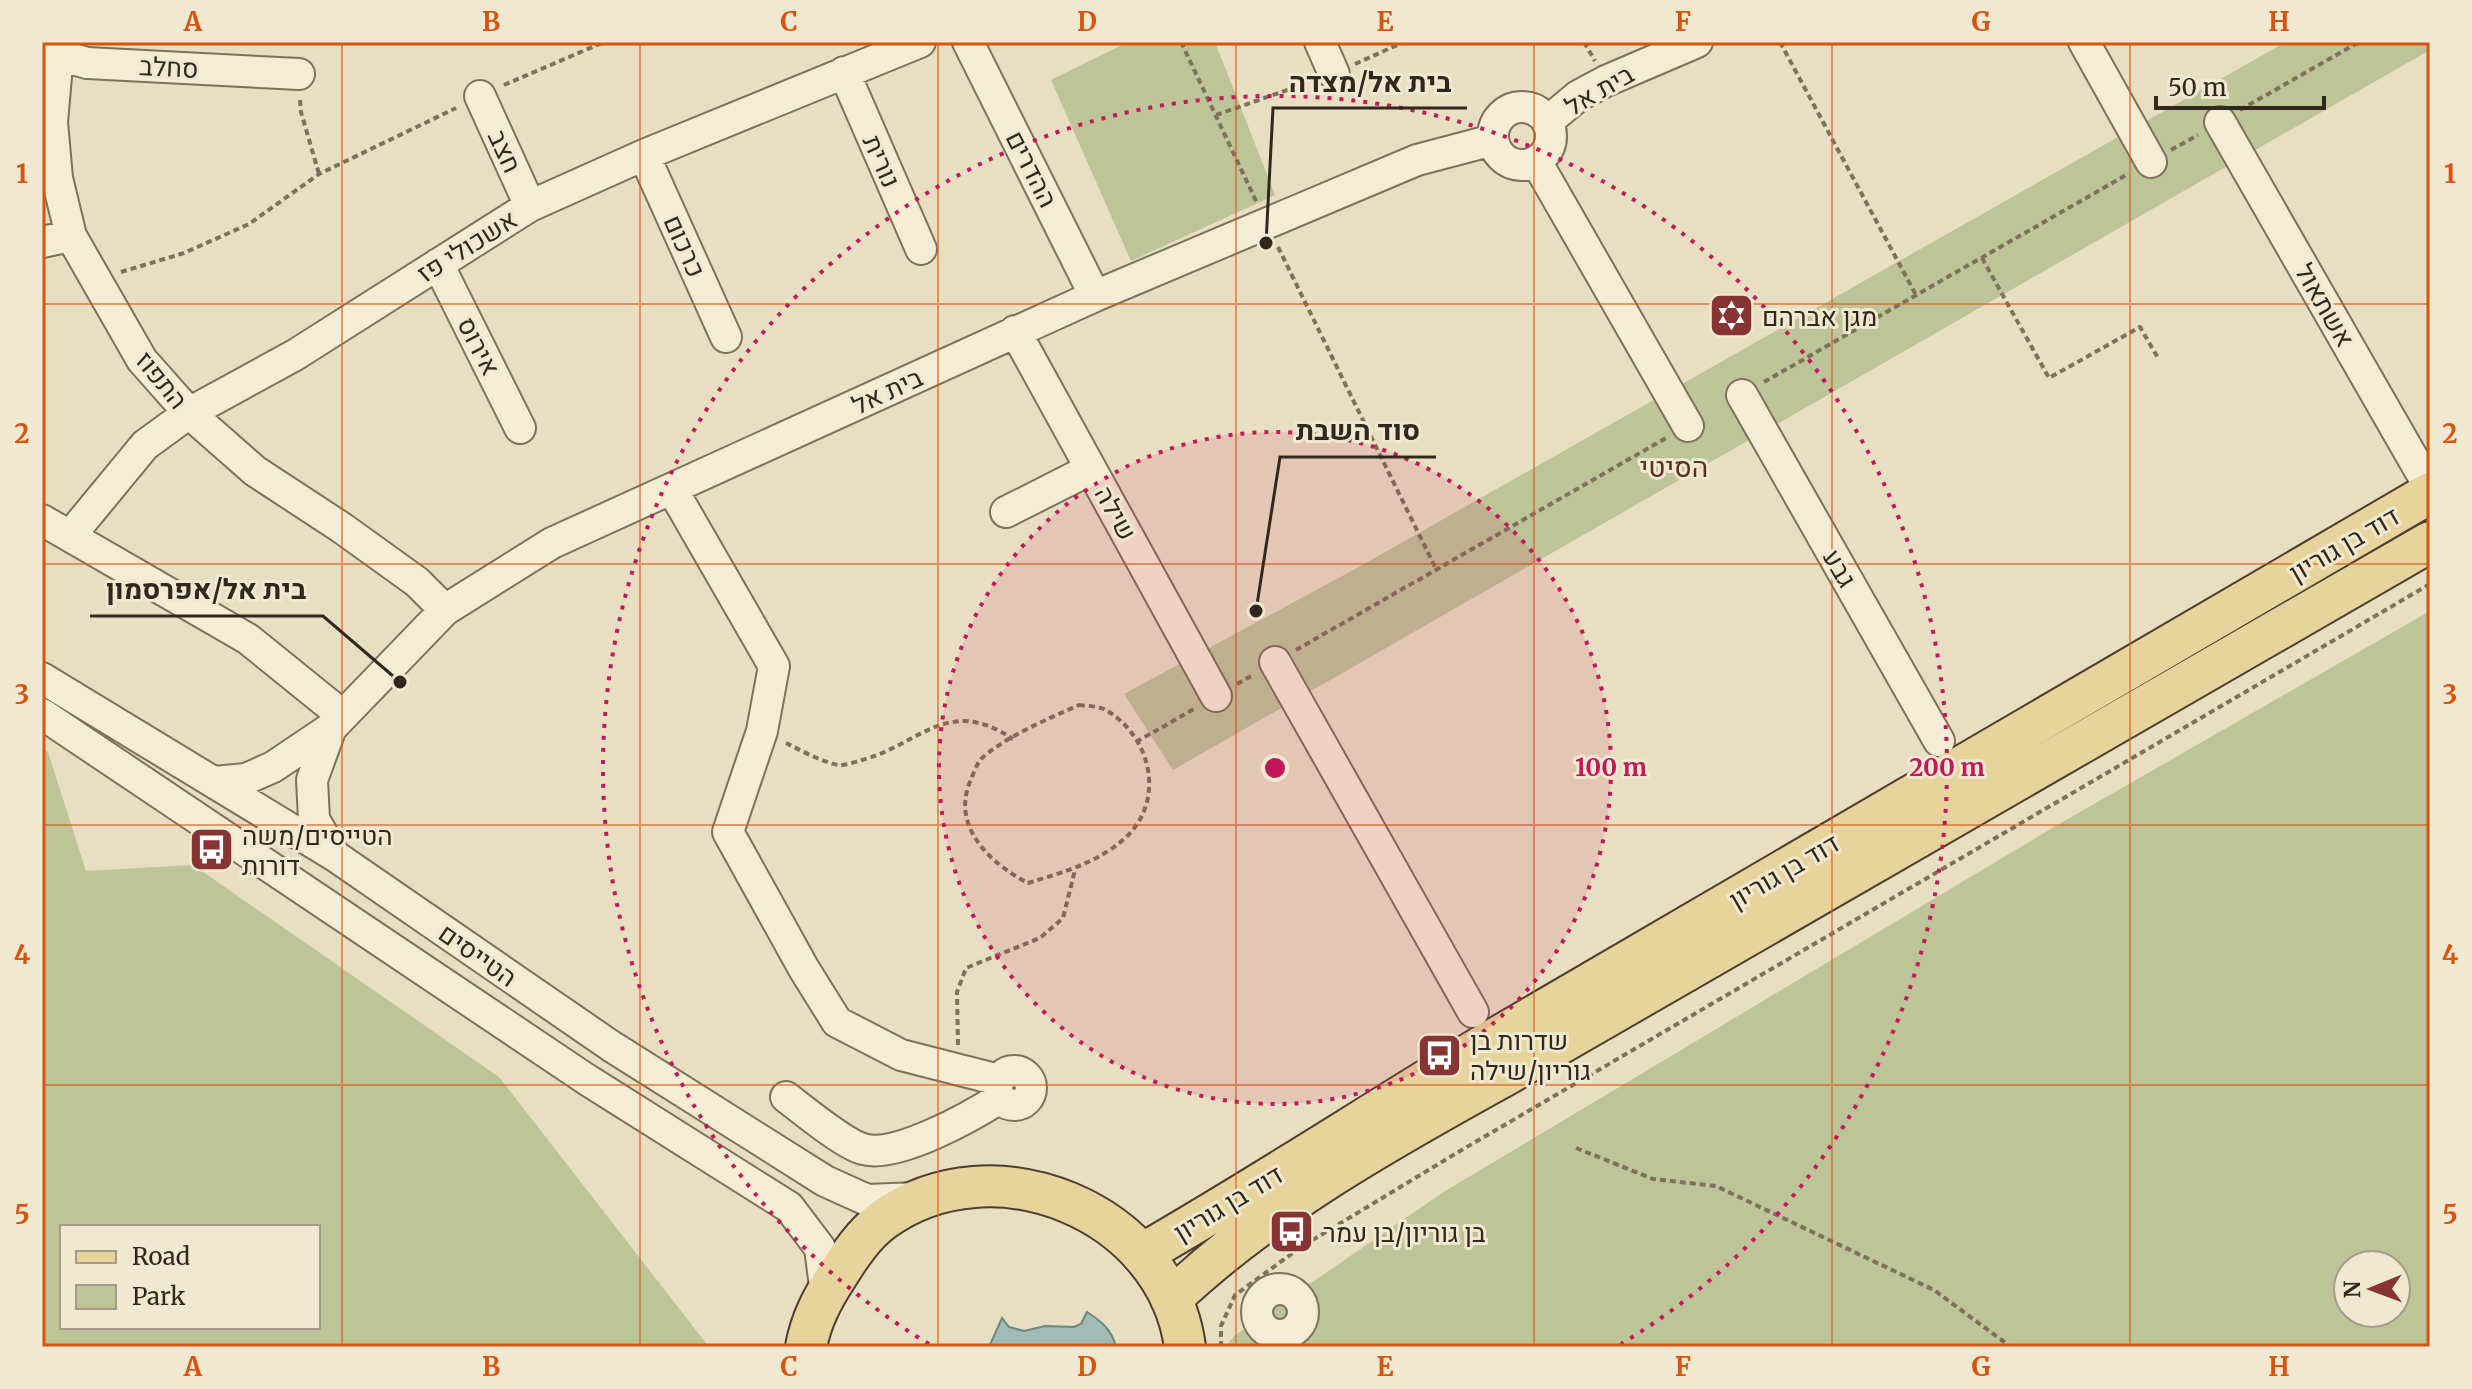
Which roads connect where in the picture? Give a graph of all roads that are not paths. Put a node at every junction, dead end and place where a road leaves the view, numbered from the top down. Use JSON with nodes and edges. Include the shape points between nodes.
{"nodes":[{"id":1,"x":920,"y":42,"type":"edge"},
{"id":2,"x":968,"y":42,"type":"edge"},
{"id":3,"x":1320,"y":42,"type":"edge"},
{"id":4,"x":1697,"y":42,"type":"edge"},
{"id":5,"x":2084,"y":42,"type":"edge"},
{"id":6,"x":52,"y":49,"type":"edge"},
{"id":7,"x":844,"y":72,"type":"junction"},
{"id":8,"x":299,"y":74,"type":"road end"},
{"id":9,"x":1334,"y":74,"type":"road end"},
{"id":10,"x":480,"y":96,"type":"road end"},
{"id":11,"x":1547,"y":122,"type":"junction"},
{"id":12,"x":2220,"y":122,"type":"dead end"},
{"id":13,"x":1493,"y":140,"type":"junction"},
{"id":14,"x":644,"y":155,"type":"junction"},
{"id":15,"x":1536,"y":161,"type":"junction"},
{"id":16,"x":2151,"y":162,"type":"dead end"},
{"id":17,"x":530,"y":206,"type":"junction"},
{"id":18,"x":71,"y":236,"type":"junction"},
{"id":19,"x":42,"y":242,"type":"edge"},
{"id":20,"x":921,"y":249,"type":"dead end"},
{"id":21,"x":438,"y":264,"type":"junction"},
{"id":22,"x":1095,"y":296,"type":"junction"},
{"id":23,"x":1015,"y":331,"type":"junction"},
{"id":24,"x":726,"y":337,"type":"dead end"},
{"id":25,"x":1742,"y":395,"type":"dead end"},
{"id":26,"x":189,"y":413,"type":"junction"},
{"id":27,"x":1688,"y":426,"type":"dead end"},
{"id":28,"x":520,"y":428,"type":"dead end"},
{"id":29,"x":1091,"y":469,"type":"junction"},
{"id":30,"x":672,"y":489,"type":"junction"},
{"id":31,"x":2430,"y":491,"type":"edge"},
{"id":32,"x":1006,"y":512,"type":"dead end"},
{"id":33,"x":42,"y":520,"type":"edge"},
{"id":34,"x":70,"y":536,"type":"junction"},
{"id":35,"x":2430,"y":542,"type":"edge"},
{"id":36,"x":445,"y":610,"type":"junction"},
{"id":37,"x":1275,"y":662,"type":"dead end"},
{"id":38,"x":42,"y":678,"type":"edge"},
{"id":39,"x":1216,"y":696,"type":"dead end"},
{"id":40,"x":42,"y":714,"type":"edge"},
{"id":41,"x":336,"y":721,"type":"junction"},
{"id":42,"x":1939,"y":741,"type":"dead end"},
{"id":43,"x":214,"y":782,"type":"junction"},
{"id":44,"x":335,"y":856,"type":"junction"},
{"id":45,"x":1473,"y":1012,"type":"dead end"},
{"id":46,"x":786,"y":1097,"type":"dead end"},
{"id":47,"x":815,"y":1119,"type":"junction"},
{"id":48,"x":787,"y":1157,"type":"junction"},
{"id":49,"x":923,"y":1198,"type":"junction"},
{"id":50,"x":1142,"y":1254,"type":"junction"},
{"id":51,"x":826,"y":1294,"type":"junction"},
{"id":52,"x":1171,"y":1299,"type":"junction"},
{"id":53,"x":806,"y":1347,"type":"edge"},
{"id":54,"x":1185,"y":1347,"type":"edge"}],
"edges":[{"from":1,"to":7,"type":"street","name":"אשכולי פז"},
{"from":2,"to":22,"type":"street","name":"ההדרים"},
{"from":3,"to":9,"type":"street"},
{"from":4,"to":11,"type":"street","name":"בית אל","via":[[1606,81]]},
{"from":5,"to":16,"type":"street"},
{"from":6,"to":8,"type":"street","name":"סחלב","via":[[87,63]]},
{"from":6,"to":18,"type":"street","name":"התפוז","via":[[57,178]]},
{"from":7,"to":14,"type":"street","name":"אשכולי פז"},
{"from":7,"to":20,"type":"street","name":"נורית"},
{"from":10,"to":17,"type":"street","name":"חצב"},
{"from":11,"to":13,"type":"street","via":[[1532,109],[1512,108],[1497,121]]},
{"from":11,"to":15,"type":"street","via":[[1548,148]]},
{"from":12,"to":31,"type":"street","name":"אשתאול"},
{"from":13,"to":15,"type":"street","via":[[1509,162]]},
{"from":13,"to":22,"type":"street","name":"בית אל","via":[[1417,160]]},
{"from":14,"to":17,"type":"street","name":"אשכולי פז"},
{"from":14,"to":24,"type":"street","name":"כרכום"},
{"from":15,"to":27,"type":"street"},
{"from":17,"to":21,"type":"street","name":"אשכולי פז"},
{"from":18,"to":19,"type":"street"},
{"from":18,"to":26,"type":"street","name":"התפוז","via":[[142,360]]},
{"from":21,"to":26,"type":"street","name":"אשכולי פז","via":[[295,355]]},
{"from":21,"to":28,"type":"street","name":"אירוס"},
{"from":22,"to":23,"type":"street","name":"בית אל"},
{"from":23,"to":29,"type":"street","name":"שילה"},
{"from":23,"to":30,"type":"street","name":"בית אל"},
{"from":25,"to":42,"type":"street","name":"גבע"},
{"from":26,"to":34,"type":"street","name":"אשכולי פז","via":[[145,445]]},
{"from":26,"to":36,"type":"street","name":"התפוז","via":[[255,471],[417,582]]},
{"from":29,"to":32,"type":"street"},
{"from":29,"to":39,"type":"street","name":"שילה"},
{"from":30,"to":36,"type":"street","name":"בית אל","via":[[552,543]]},
{"from":30,"to":47,"type":"street","via":[[774,666],[762,731],[728,832],[837,1022],[901,1055],[1000,1089],[954,1126],[880,1152],[861,1149]]},
{"from":31,"to":50,"type":"main road","name":"דוד בן גוריון","via":[[1486,1044]]},
{"from":33,"to":34,"type":"street"},
{"from":34,"to":41,"type":"street","via":[[248,639]]},
{"from":35,"to":52,"type":"main road","name":"דוד בן גוריון","via":[[1385,1142],[1211,1261]]},
{"from":36,"to":41,"type":"street","name":"בית אל"},
{"from":37,"to":45,"type":"street"},
{"from":38,"to":43,"type":"street","name":"הטייסים"},
{"from":40,"to":51,"type":"street","name":"הטייסים","via":[[586,1079],[789,1207],[820,1248]]},
{"from":41,"to":43,"type":"street","name":"בית אל","via":[[259,773]]},
{"from":41,"to":44,"type":"street","name":"בית אל","via":[[312,780],[314,819]]},
{"from":43,"to":44,"type":"street","name":"הטייסים"},
{"from":44,"to":48,"type":"street","name":"הטייסים","via":[[611,1046]]},
{"from":46,"to":47,"type":"street"},
{"from":47,"to":48,"type":"street"},
{"from":48,"to":49,"type":"street","name":"הטייסים","via":[[867,1200]]},
{"from":49,"to":50,"type":"main road","via":[[992,1186],[1029,1189],[1098,1215]]},
{"from":49,"to":51,"type":"main road","via":[[883,1220],[856,1246]]},
{"from":50,"to":52,"type":"main road"},
{"from":51,"to":53,"type":"main road","via":[[816,1309]]},
{"from":52,"to":54,"type":"main road"}]}
